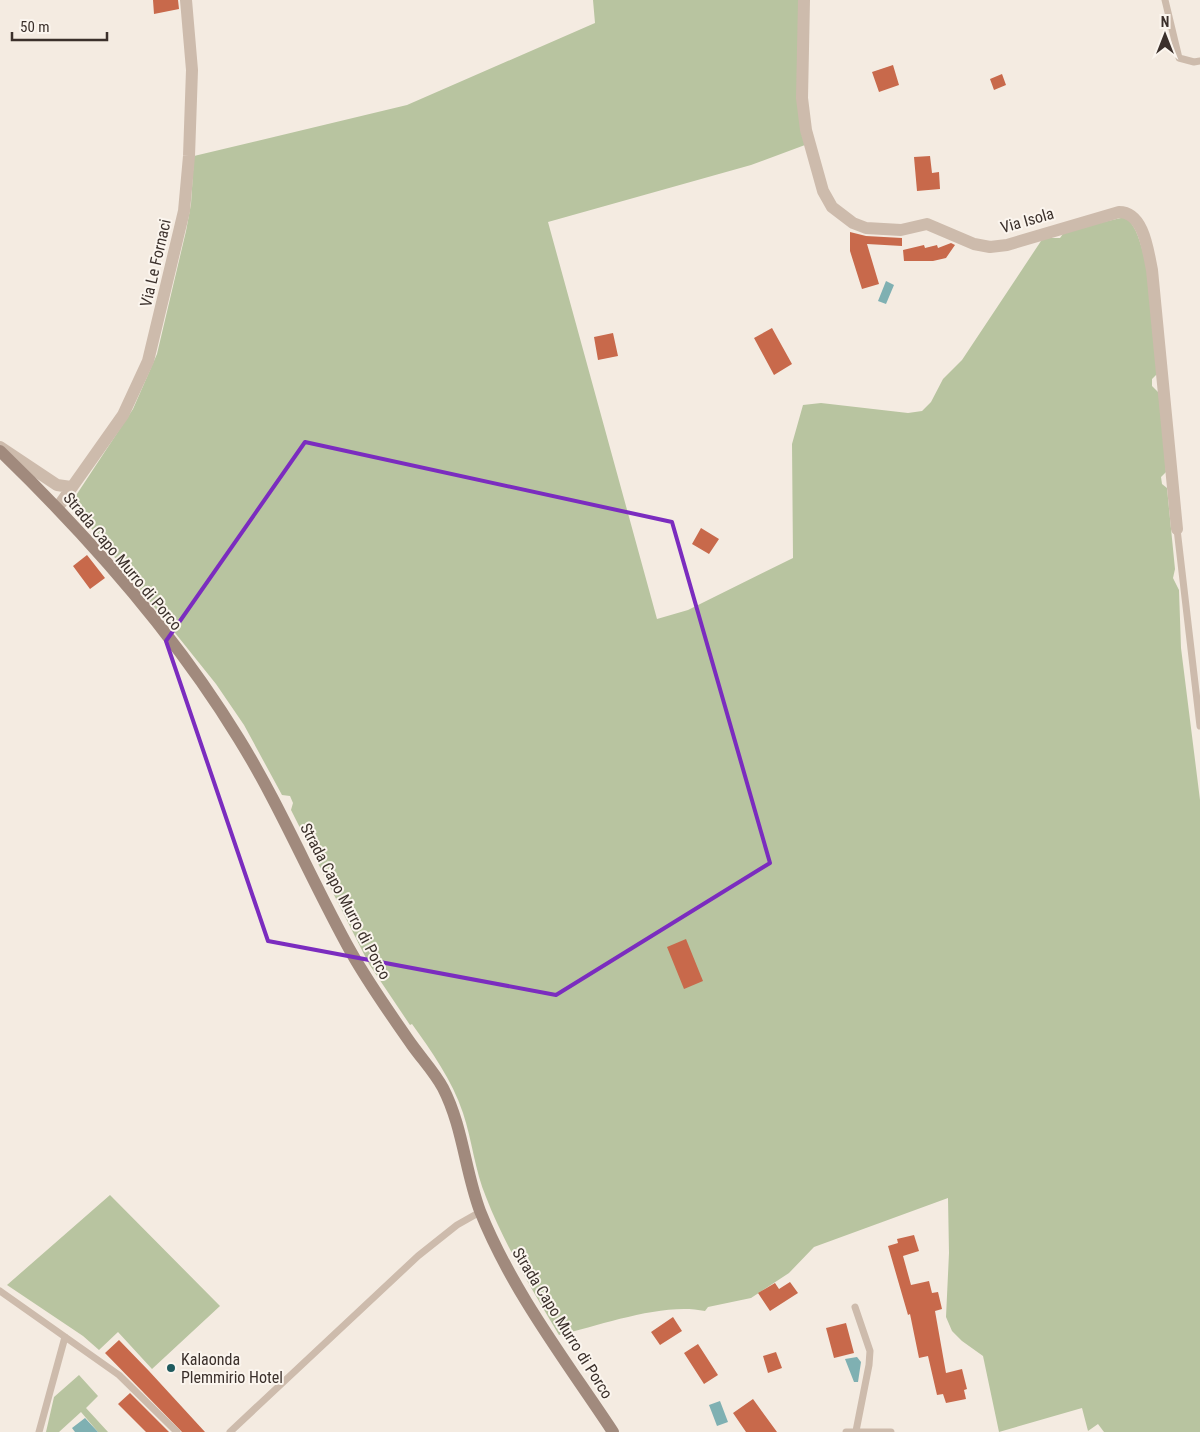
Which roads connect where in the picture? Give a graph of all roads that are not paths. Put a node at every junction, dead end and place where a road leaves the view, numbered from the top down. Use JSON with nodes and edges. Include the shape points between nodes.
{"nodes":[{"id":1,"x":186,"y":0,"type":"edge"},
{"id":2,"x":804,"y":0,"type":"edge"},
{"id":3,"x":1165,"y":0,"type":"edge"},
{"id":4,"x":1200,"y":61,"type":"edge"},
{"id":5,"x":0,"y":447,"type":"edge"},
{"id":6,"x":0,"y":451,"type":"edge"},
{"id":7,"x":71,"y":487,"type":"junction"},
{"id":8,"x":58,"y":507,"type":"junction"},
{"id":9,"x":1176,"y":529,"type":"joint"},
{"id":10,"x":1200,"y":726,"type":"edge"},
{"id":11,"x":480,"y":1212,"type":"junction"},
{"id":12,"x":0,"y":1291,"type":"edge"},
{"id":13,"x":855,"y":1306,"type":"dead end"},
{"id":14,"x":65,"y":1337,"type":"junction"},
{"id":15,"x":856,"y":1431,"type":"edge"},
{"id":16,"x":39,"y":1432,"type":"edge"},
{"id":17,"x":176,"y":1432,"type":"edge"},
{"id":18,"x":230,"y":1432,"type":"edge"},
{"id":19,"x":613,"y":1432,"type":"edge"},
{"id":20,"x":846,"y":1432,"type":"edge"},
{"id":21,"x":892,"y":1432,"type":"edge"}],
"edges":[{"from":1,"to":7,"type":"street","name":"Via Le Fornaci","via":[[192,70],[189,156],[184,211],[166,288],[148,361],[123,414]]},
{"from":2,"to":9,"type":"street","name":"Via Isola","via":[[802,98],[806,130],[823,191],[832,206],[853,224],[885,230],[927,224],[974,244],[990,246],[1007,245],[1119,212],[1134,216],[1152,270]]},
{"from":3,"to":4,"type":"lane","via":[[1179,58]]},
{"from":5,"to":7,"type":"street","via":[[57,485]]},
{"from":6,"to":8,"type":"street","name":"Strada Capo Murro di Porco"},
{"from":7,"to":8,"type":"street","name":"Via Le Fornaci"},
{"from":8,"to":11,"type":"street","name":"Strada Capo Murro di Porco","via":[[201,681],[248,753],[351,952],[442,1087],[455,1118]]},
{"from":9,"to":10,"type":"lane"},
{"from":11,"to":18,"type":"lane","via":[[457,1225],[418,1256]]},
{"from":11,"to":19,"type":"street","name":"Strada Capo Murro di Porco","via":[[537,1318]]},
{"from":12,"to":14,"type":"lane"},
{"from":13,"to":15,"type":"lane","via":[[870,1351]]},
{"from":14,"to":16,"type":"lane"},
{"from":14,"to":17,"type":"lane","via":[[133,1387]]},
{"from":15,"to":20,"type":"lane"},
{"from":15,"to":21,"type":"lane"}]}
